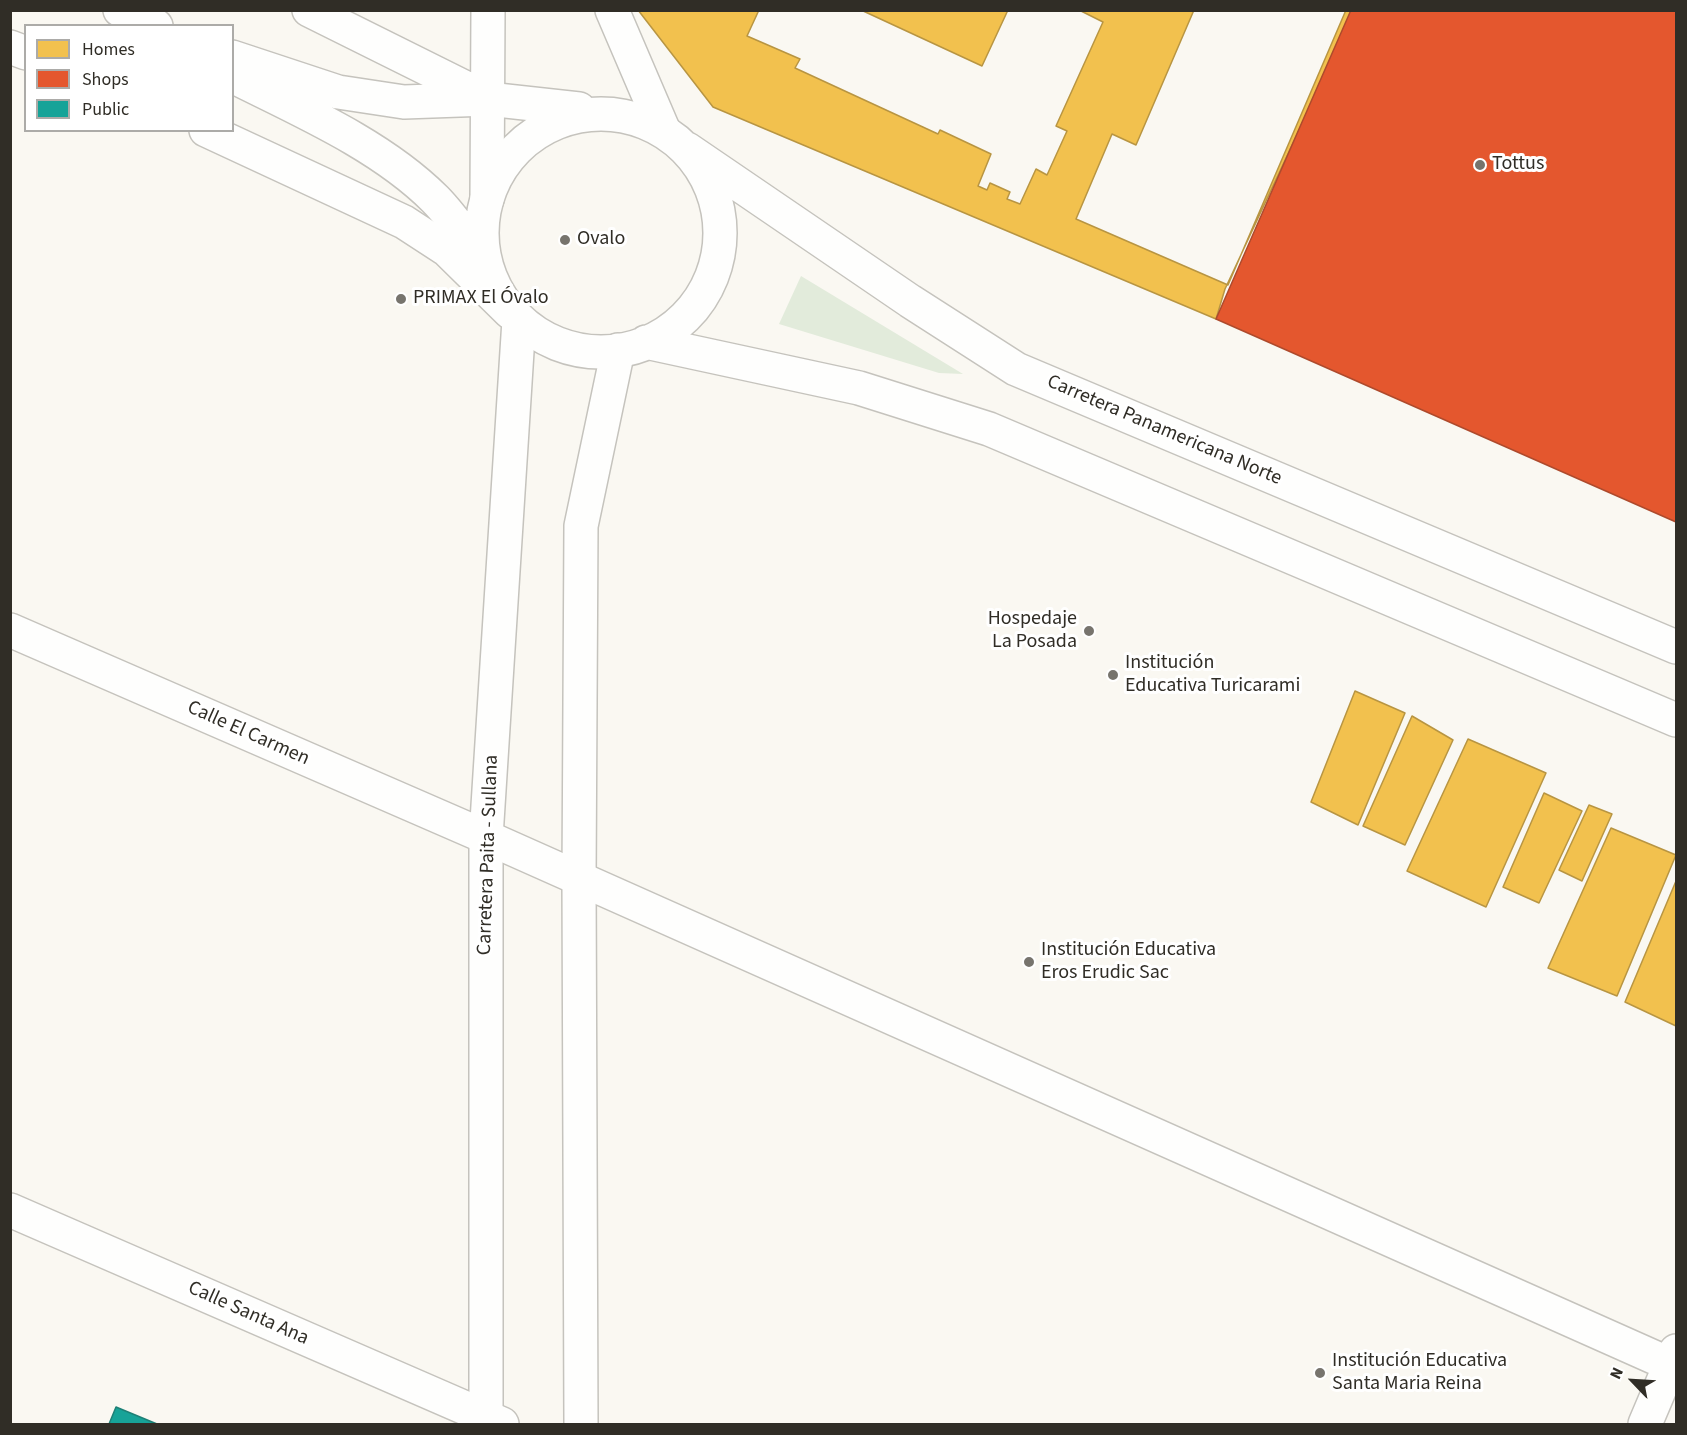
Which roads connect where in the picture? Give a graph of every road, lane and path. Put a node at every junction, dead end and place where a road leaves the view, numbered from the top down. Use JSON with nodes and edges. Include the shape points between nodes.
{"nodes":[{"id":1,"x":100,"y":10,"type":"edge"},
{"id":2,"x":120,"y":10,"type":"edge"},
{"id":3,"x":309,"y":10,"type":"edge"},
{"id":4,"x":488,"y":10,"type":"edge"},
{"id":5,"x":612,"y":10,"type":"edge"},
{"id":6,"x":126,"y":24,"type":"edge"},
{"id":7,"x":152,"y":24,"type":"edge"},
{"id":8,"x":234,"y":58,"type":"edge"},
{"id":9,"x":234,"y":77,"type":"edge"},
{"id":10,"x":488,"y":99,"type":"junction"},
{"id":11,"x":604,"y":113,"type":"junction"},
{"id":12,"x":210,"y":132,"type":"edge"},
{"id":13,"x":675,"y":139,"type":"junction"},
{"id":14,"x":487,"y":199,"type":"junction"},
{"id":15,"x":486,"y":264,"type":"junction"},
{"id":16,"x":519,"y":320,"type":"junction"},
{"id":17,"x":632,"y":346,"type":"junction"},
{"id":18,"x":10,"y":630,"type":"edge"},
{"id":19,"x":1677,"y":647,"type":"edge"},
{"id":20,"x":1677,"y":720,"type":"edge"},
{"id":21,"x":486,"y":837,"type":"junction"},
{"id":22,"x":579,"y":879,"type":"junction"},
{"id":23,"x":10,"y":1210,"type":"edge"},
{"id":24,"x":1674,"y":1361,"type":"edge"},
{"id":25,"x":491,"y":1422,"type":"edge"},
{"id":26,"x":581,"y":1425,"type":"edge"},
{"id":27,"x":1645,"y":1425,"type":"edge"}],
"edges":[{"from":1,"to":6,"type":"main road"},
{"from":2,"to":7,"type":"main road"},
{"from":3,"to":10,"type":"main road"},
{"from":4,"to":10,"type":"main road"},
{"from":5,"to":13,"type":"main road"},
{"from":8,"to":10,"type":"main road","via":[[338,92],[404,102]]},
{"from":9,"to":15,"type":"main road","via":[[313,116],[401,169],[436,200]]},
{"from":10,"to":11,"type":"main road"},
{"from":10,"to":14,"type":"main road"},
{"from":11,"to":13,"type":"main road","name":"Carretera Panamericana Norte","via":[[633,118]]},
{"from":11,"to":14,"type":"main road","via":[[574,117],[533,130],[501,169]]},
{"from":12,"to":16,"type":"main road","via":[[404,222],[447,250]]},
{"from":13,"to":17,"type":"main road","via":[[707,176],[718,204],[720,242],[712,278],[693,310],[665,334]]},
{"from":13,"to":19,"type":"main road","name":"Carretera Panamericana Norte","via":[[1016,369]]},
{"from":14,"to":15,"type":"main road","via":[[483,231]]},
{"from":15,"to":16,"type":"main road","via":[[497,294]]},
{"from":16,"to":17,"type":"main road","via":[[543,338],[571,349],[601,353]]},
{"from":16,"to":21,"type":"main road","name":"Carretera Paita - Sullana"},
{"from":17,"to":20,"type":"main road","via":[[860,388],[989,429]]},
{"from":17,"to":22,"type":"main road","via":[[581,526]]},
{"from":18,"to":21,"type":"main road","name":"Calle El Carmen"},
{"from":21,"to":22,"type":"main road","name":"Calle El Carmen"},
{"from":21,"to":25,"type":"main road","name":"Carretera Paita - Sullana"},
{"from":22,"to":24,"type":"main road","name":"Calle El Carmen"},
{"from":22,"to":26,"type":"main road"},
{"from":23,"to":25,"type":"main road","name":"Calle Santa Ana"},
{"from":24,"to":27,"type":"main road"}]}
